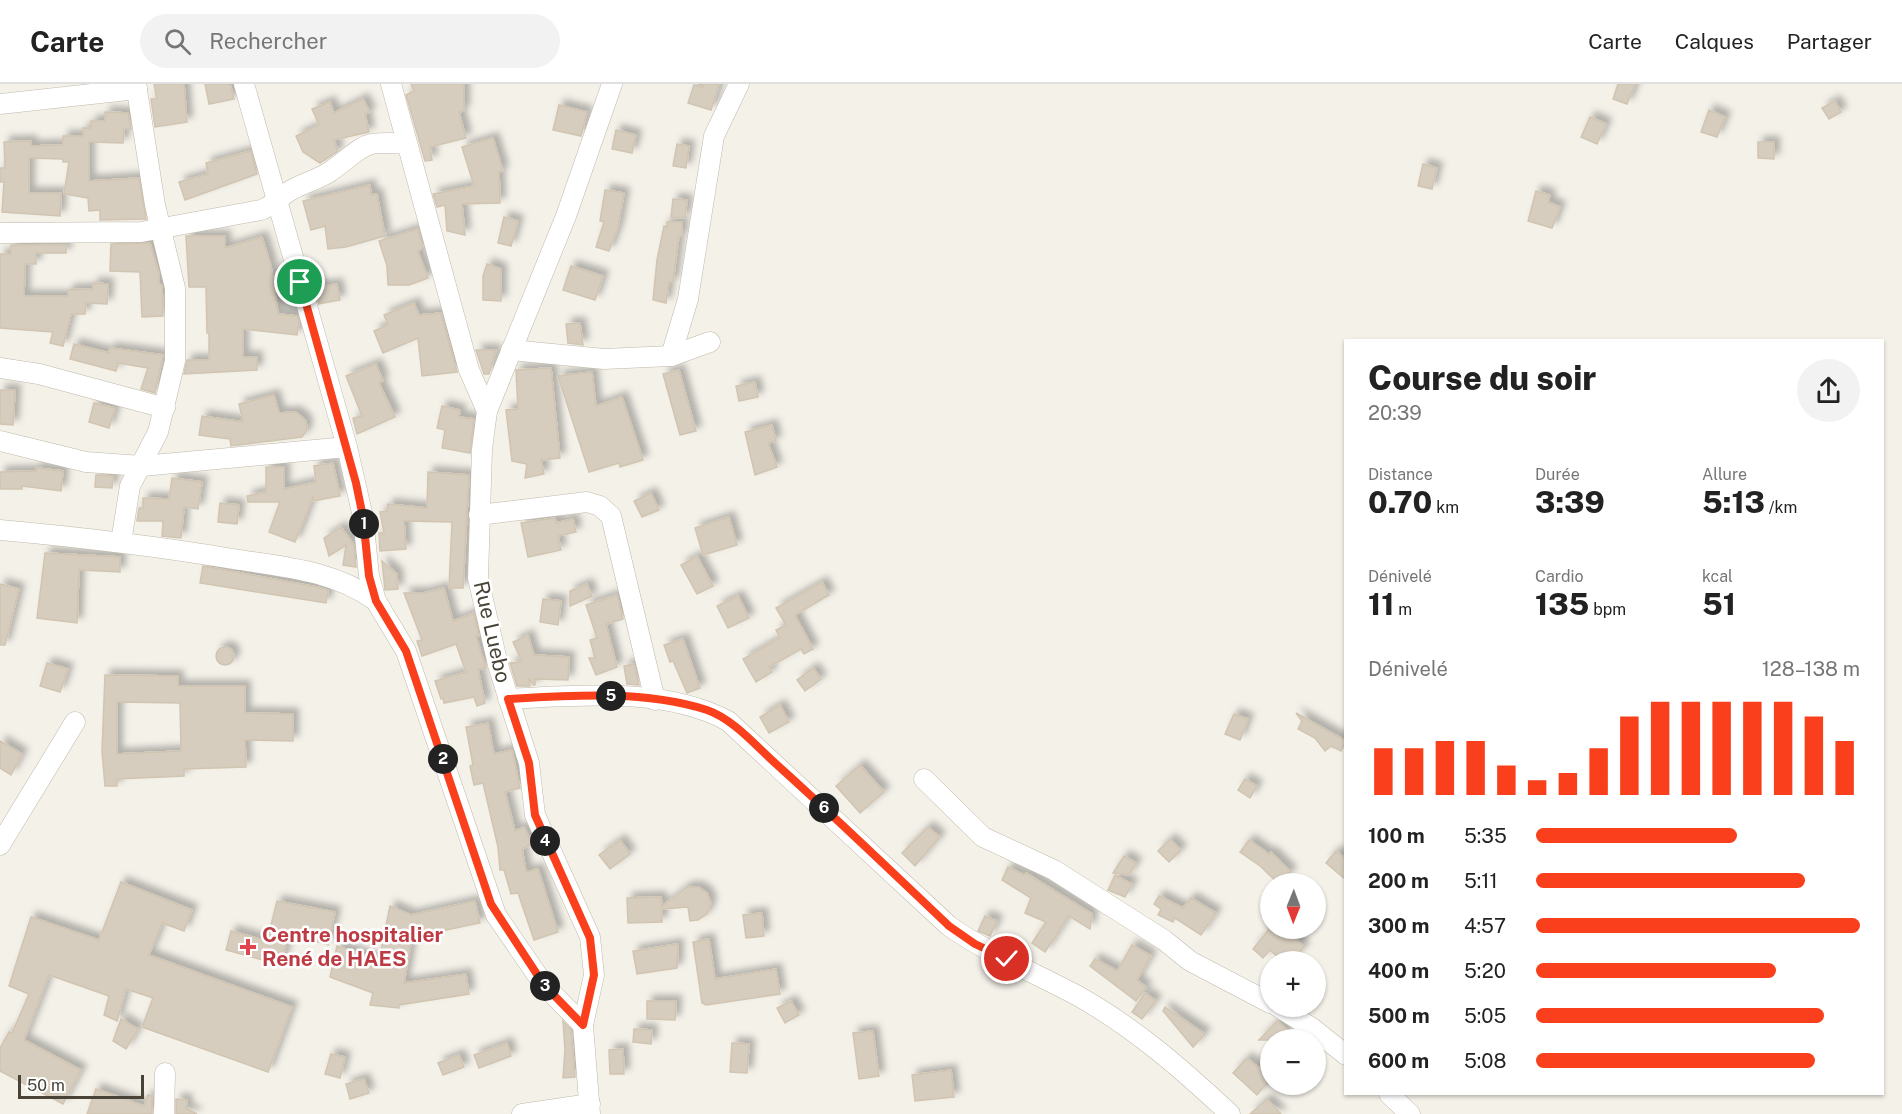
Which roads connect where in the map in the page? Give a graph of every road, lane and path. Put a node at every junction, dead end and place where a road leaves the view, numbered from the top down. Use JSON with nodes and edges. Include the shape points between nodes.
{"nodes":[{"id":1,"x":244,"y":84,"type":"edge"},
{"id":2,"x":391,"y":84,"type":"edge"},
{"id":3,"x":612,"y":84,"type":"edge"},
{"id":4,"x":739,"y":84,"type":"edge"},
{"id":5,"x":136,"y":86,"type":"edge"},
{"id":6,"x":0,"y":104,"type":"edge"},
{"id":7,"x":407,"y":144,"type":"junction"},
{"id":8,"x":277,"y":201,"type":"junction"},
{"id":9,"x":160,"y":230,"type":"junction"},
{"id":10,"x":0,"y":233,"type":"edge"},
{"id":11,"x":710,"y":342,"type":"dead end"},
{"id":12,"x":511,"y":350,"type":"junction"},
{"id":13,"x":671,"y":356,"type":"junction"},
{"id":14,"x":0,"y":368,"type":"edge"},
{"id":15,"x":165,"y":408,"type":"junction"},
{"id":16,"x":487,"y":411,"type":"junction"},
{"id":17,"x":158,"y":432,"type":"junction"},
{"id":18,"x":0,"y":441,"type":"edge"},
{"id":19,"x":347,"y":447,"type":"junction"},
{"id":20,"x":174,"y":463,"type":"junction"},
{"id":21,"x":142,"y":466,"type":"junction"},
{"id":22,"x":479,"y":515,"type":"junction"},
{"id":23,"x":0,"y":530,"type":"edge"},
{"id":24,"x":121,"y":542,"type":"junction"},
{"id":25,"x":376,"y":601,"type":"junction"},
{"id":26,"x":508,"y":699,"type":"junction"},
{"id":27,"x":655,"y":700,"type":"junction"},
{"id":28,"x":75,"y":722,"type":"dead end"},
{"id":29,"x":924,"y":779,"type":"dead end"},
{"id":30,"x":0,"y":845,"type":"edge"},
{"id":31,"x":1260,"y":998,"type":"edge"},
{"id":32,"x":1294,"y":1017,"type":"edge"},
{"id":33,"x":583,"y":1025,"type":"junction"},
{"id":34,"x":1344,"y":1053,"type":"edge"},
{"id":35,"x":165,"y":1073,"type":"dead end"},
{"id":36,"x":1390,"y":1095,"type":"edge"},
{"id":37,"x":590,"y":1109,"type":"edge"},
{"id":38,"x":164,"y":1114,"type":"edge"},
{"id":39,"x":522,"y":1114,"type":"edge"},
{"id":40,"x":1230,"y":1114,"type":"edge"},
{"id":41,"x":1410,"y":1114,"type":"edge"}],
"edges":[{"from":1,"to":8,"type":"street"},
{"from":2,"to":7,"type":"street"},
{"from":3,"to":12,"type":"street","name":"Rue Luebo","via":[[566,216]]},
{"from":4,"to":13,"type":"street","via":[[714,136],[688,299]]},
{"from":5,"to":6,"type":"street"},
{"from":5,"to":9,"type":"street"},
{"from":7,"to":8,"type":"street","via":[[367,145]]},
{"from":7,"to":16,"type":"street","via":[[469,370]]},
{"from":8,"to":9,"type":"street","via":[[261,210]]},
{"from":8,"to":19,"type":"street"},
{"from":9,"to":10,"type":"street"},
{"from":9,"to":15,"type":"street","via":[[172,270],[176,306],[175,369]]},
{"from":11,"to":13,"type":"street"},
{"from":12,"to":13,"type":"street","via":[[580,358]]},
{"from":12,"to":16,"type":"street","name":"Rue Luebo"},
{"from":14,"to":15,"type":"street","via":[[39,374]]},
{"from":15,"to":17,"type":"street"},
{"from":16,"to":22,"type":"street","name":"Rue Luebo"},
{"from":17,"to":20,"type":"street","via":[[166,455]]},
{"from":17,"to":21,"type":"street"},
{"from":18,"to":21,"type":"street","via":[[77,460]]},
{"from":19,"to":20,"type":"street"},
{"from":19,"to":25,"type":"street"},
{"from":20,"to":21,"type":"street"},
{"from":21,"to":24,"type":"street","via":[[130,486]]},
{"from":22,"to":26,"type":"street","name":"Rue Luebo","via":[[478,578]]},
{"from":22,"to":27,"type":"street","via":[[587,502],[600,506],[611,516]]},
{"from":23,"to":24,"type":"street"},
{"from":24,"to":25,"type":"street","via":[[329,575],[356,586]]},
{"from":25,"to":33,"type":"street","via":[[406,651],[496,915],[544,985]]},
{"from":26,"to":27,"type":"street","via":[[590,694]]},
{"from":26,"to":33,"type":"street","name":"Rue Luebo","via":[[529,763],[535,815],[590,938],[594,975]]},
{"from":27,"to":40,"type":"street","via":[[710,711],[728,721],[949,926],[975,944],[1080,997],[1136,1034],[1163,1053]]},
{"from":28,"to":30,"type":"street"},
{"from":29,"to":31,"type":"street","via":[[982,837],[1054,870],[1190,961]]},
{"from":32,"to":34,"type":"street"},
{"from":33,"to":37,"type":"street","name":"Rue Luebo"},
{"from":35,"to":38,"type":"street"},
{"from":36,"to":41,"type":"street"},
{"from":37,"to":39,"type":"street"}]}
